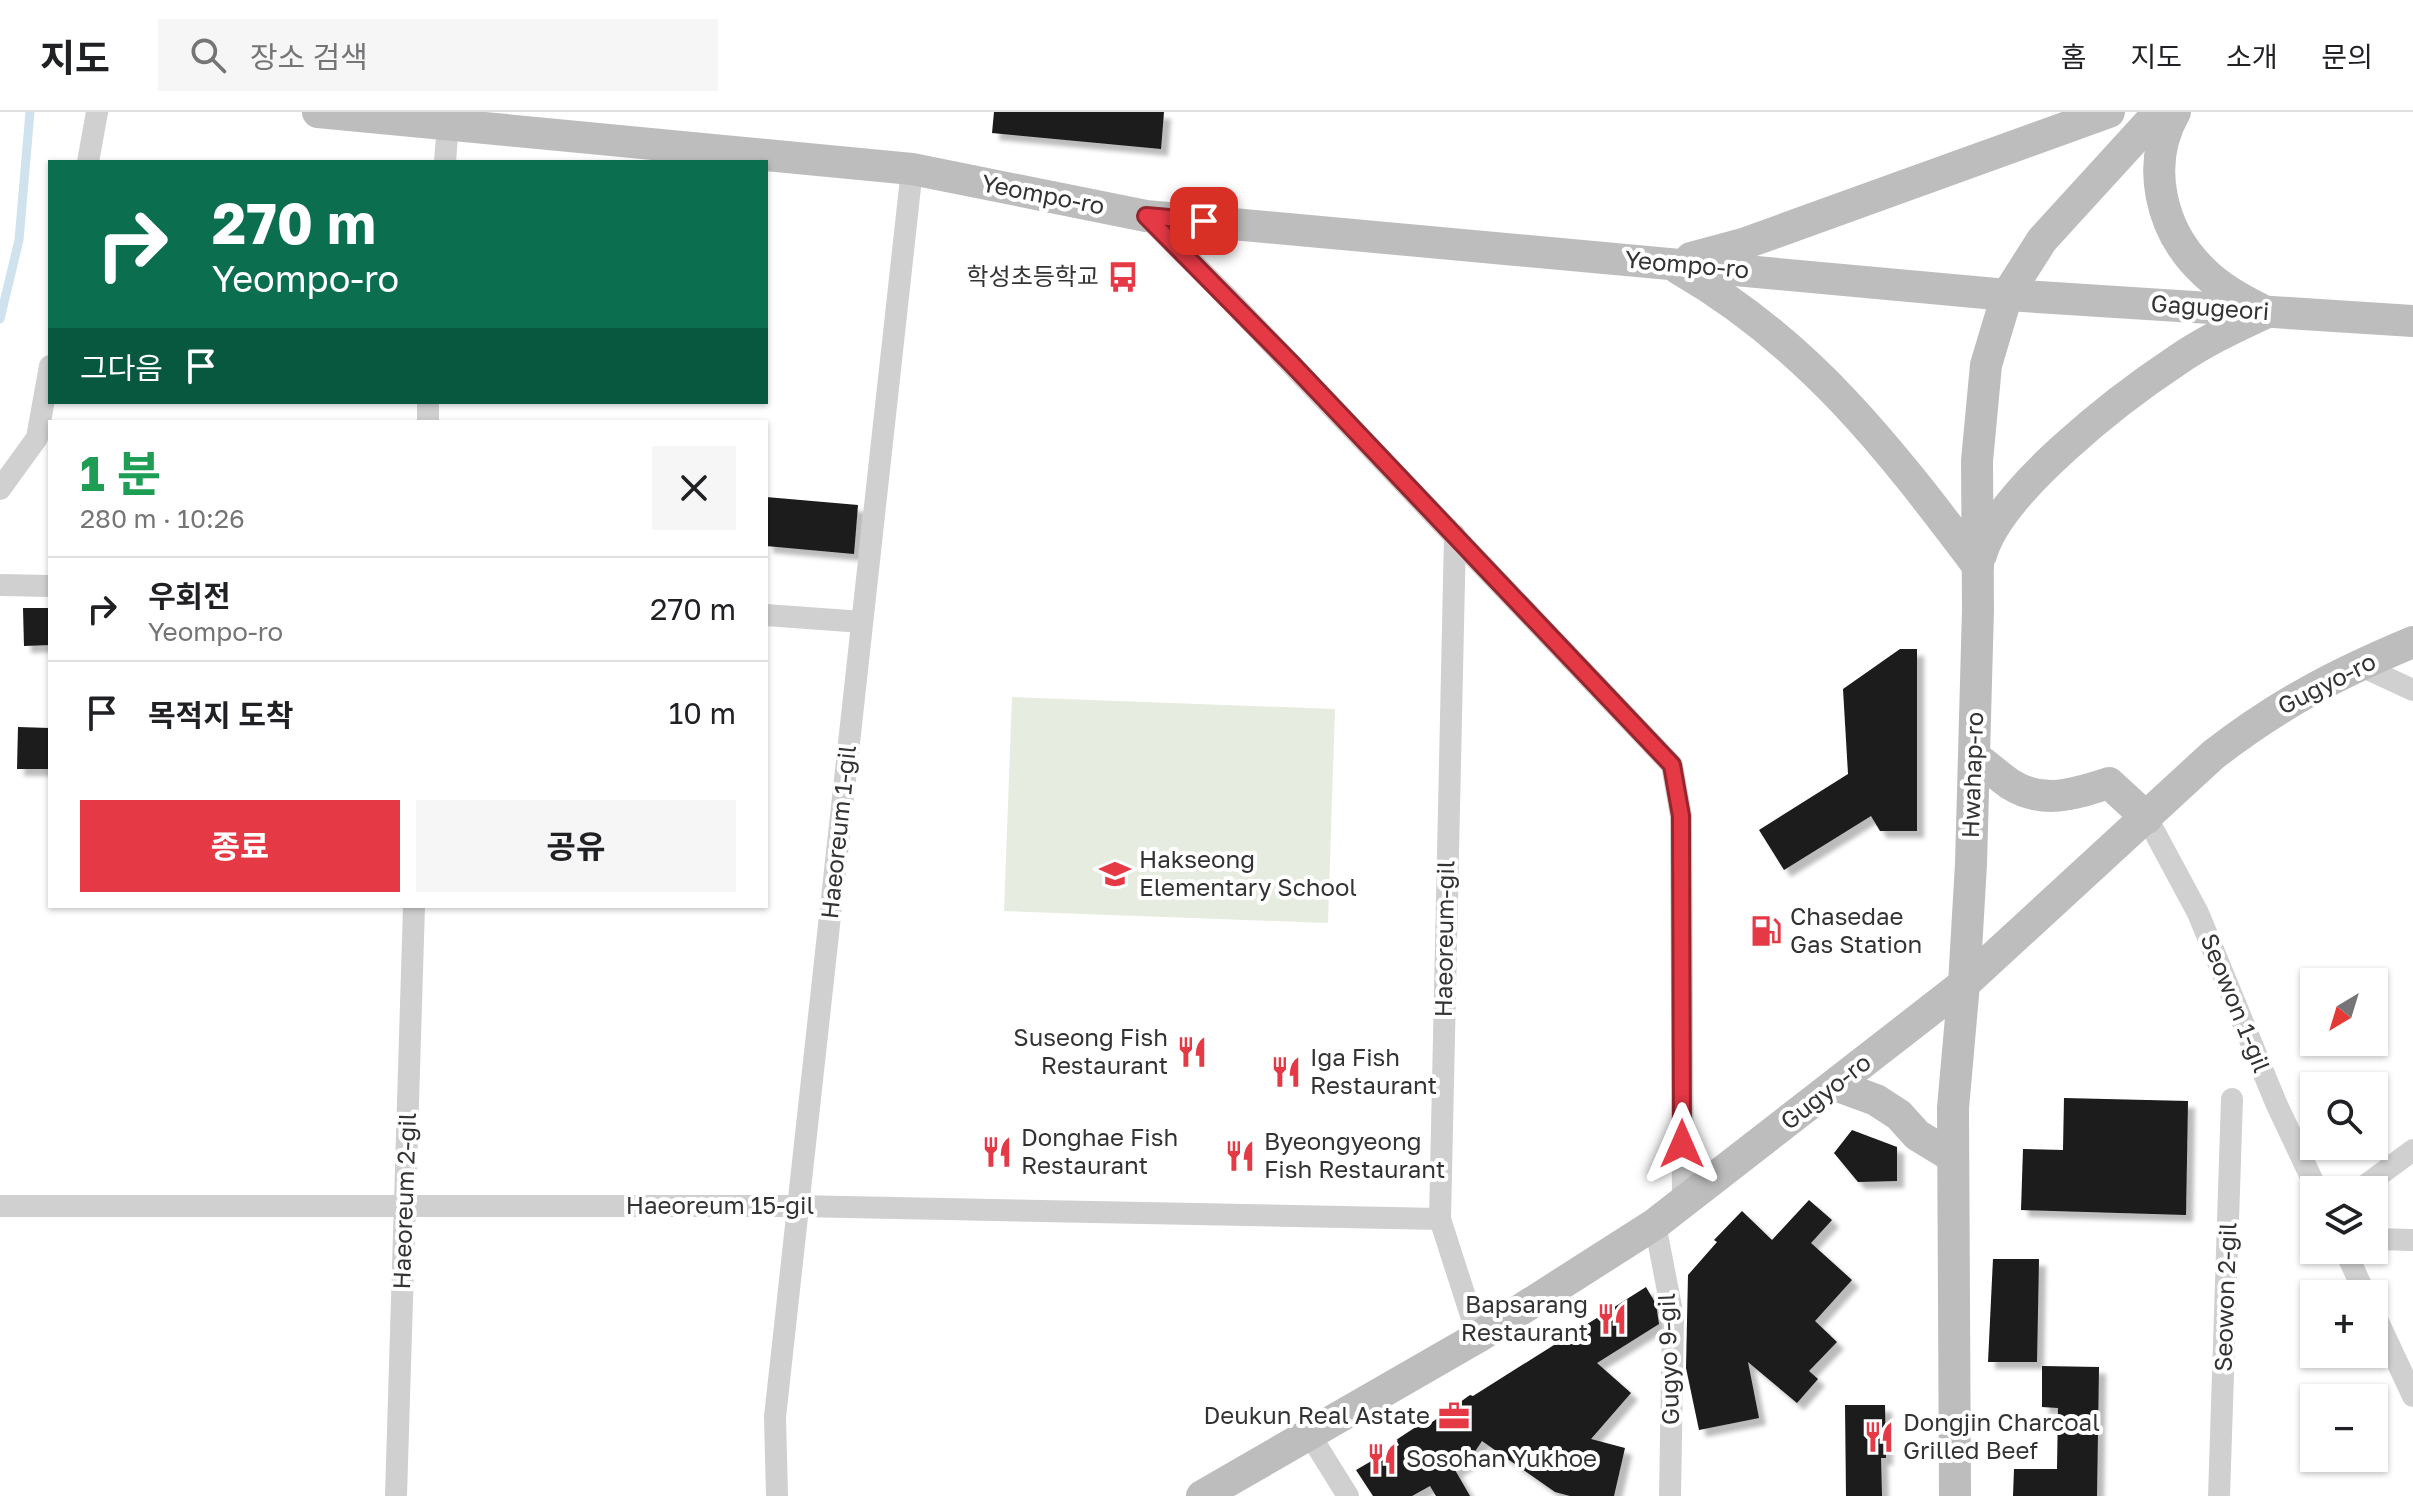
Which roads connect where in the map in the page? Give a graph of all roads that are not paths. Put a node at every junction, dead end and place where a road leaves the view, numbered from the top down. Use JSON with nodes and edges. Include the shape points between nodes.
{"nodes":[{"id":1,"x":97,"y":112,"type":"edge"},
{"id":2,"x":318,"y":112,"type":"edge"},
{"id":3,"x":2109,"y":112,"type":"edge"},
{"id":4,"x":2159,"y":112,"type":"edge"},
{"id":5,"x":2175,"y":112,"type":"edge"},
{"id":6,"x":448,"y":124,"type":"junction"},
{"id":7,"x":88,"y":160,"type":"edge"},
{"id":8,"x":445,"y":160,"type":"edge"},
{"id":9,"x":912,"y":169,"type":"junction"},
{"id":10,"x":1146,"y":216,"type":"junction"},
{"id":11,"x":1669,"y":263,"type":"junction"},
{"id":12,"x":2007,"y":295,"type":"junction"},
{"id":13,"x":2266,"y":312,"type":"junction"},
{"id":14,"x":2413,"y":321,"type":"edge"},
{"id":15,"x":48,"y":377,"type":"edge"},
{"id":16,"x":0,"y":489,"type":"edge"},
{"id":17,"x":1455,"y":535,"type":"junction"},
{"id":18,"x":1978,"y":566,"type":"junction"},
{"id":19,"x":0,"y":585,"type":"edge"},
{"id":20,"x":48,"y":586,"type":"edge"},
{"id":21,"x":768,"y":615,"type":"edge"},
{"id":22,"x":862,"y":622,"type":"junction"},
{"id":23,"x":2413,"y":642,"type":"edge"},
{"id":24,"x":2359,"y":665,"type":"junction"},
{"id":25,"x":2413,"y":690,"type":"edge"},
{"id":26,"x":1974,"y":757,"type":"junction"},
{"id":27,"x":2147,"y":818,"type":"junction"},
{"id":28,"x":414,"y":908,"type":"edge"},
{"id":29,"x":1964,"y":984,"type":"junction"},
{"id":30,"x":1835,"y":1085,"type":"junction"},
{"id":31,"x":2232,"y":1099,"type":"dead end"},
{"id":32,"x":2413,"y":1150,"type":"edge"},
{"id":33,"x":1953,"y":1157,"type":"junction"},
{"id":34,"x":2310,"y":1176,"type":"edge"},
{"id":35,"x":2378,"y":1176,"type":"edge"},
{"id":36,"x":1683,"y":1203,"type":"junction"},
{"id":37,"x":405,"y":1205,"type":"junction"},
{"id":38,"x":0,"y":1206,"type":"edge"},
{"id":39,"x":798,"y":1206,"type":"junction"},
{"id":40,"x":1440,"y":1219,"type":"junction"},
{"id":41,"x":1655,"y":1224,"type":"junction"},
{"id":42,"x":2388,"y":1239,"type":"edge"},
{"id":43,"x":2413,"y":1240,"type":"edge"},
{"id":44,"x":1478,"y":1337,"type":"junction"},
{"id":45,"x":2388,"y":1343,"type":"edge"},
{"id":46,"x":2413,"y":1396,"type":"edge"},
{"id":47,"x":1310,"y":1435,"type":"junction"},
{"id":48,"x":396,"y":1496,"type":"edge"},
{"id":49,"x":777,"y":1496,"type":"edge"},
{"id":50,"x":1202,"y":1496,"type":"edge"},
{"id":51,"x":1348,"y":1496,"type":"edge"},
{"id":52,"x":1670,"y":1496,"type":"edge"},
{"id":53,"x":1955,"y":1496,"type":"edge"},
{"id":54,"x":2219,"y":1496,"type":"edge"}],
"edges":[{"from":1,"to":7,"type":"street"},
{"from":2,"to":6,"type":"main road","name":"Yeompo-ro"},
{"from":3,"to":11,"type":"main road","via":[[1743,244]]},
{"from":4,"to":12,"type":"main road","name":"Hwahap-ro","via":[[2042,240]]},
{"from":5,"to":13,"type":"main road","via":[[2160,152],[2158,176],[2170,223],[2201,270]]},
{"from":6,"to":8,"type":"street"},
{"from":6,"to":9,"type":"main road","name":"Yeompo-ro"},
{"from":9,"to":10,"type":"main road","name":"Yeompo-ro"},
{"from":9,"to":22,"type":"street","name":"Haeoreum 1-gil"},
{"from":10,"to":11,"type":"main road","name":"Yeompo-ro"},
{"from":10,"to":17,"type":"street"},
{"from":11,"to":12,"type":"main road","name":"Yeompo-ro"},
{"from":11,"to":18,"type":"main road","via":[[1721,293],[1817,371],[1891,451]]},
{"from":12,"to":13,"type":"main road","name":"Gagugeori"},
{"from":12,"to":18,"type":"main road","name":"Hwahap-ro","via":[[1986,365],[1977,461]]},
{"from":13,"to":14,"type":"main road","name":"Gagugeori"},
{"from":13,"to":18,"type":"main road","via":[[2220,333],[2132,391],[2029,483],[1986,539]]},
{"from":15,"to":16,"type":"street","via":[[37,438]]},
{"from":17,"to":36,"type":"street","via":[[1672,765],[1681,816]]},
{"from":17,"to":40,"type":"street","name":"Haeoreum-gil"},
{"from":18,"to":26,"type":"main road","name":"Hwahap-ro"},
{"from":19,"to":20,"type":"street"},
{"from":21,"to":22,"type":"street"},
{"from":22,"to":39,"type":"street","name":"Haeoreum 1-gil"},
{"from":23,"to":24,"type":"main road","name":"Gugyo-ro"},
{"from":24,"to":25,"type":"street"},
{"from":24,"to":27,"type":"main road","name":"Gugyo-ro","via":[[2254,723]]},
{"from":26,"to":27,"type":"main road","via":[[2033,795],[2066,795],[2109,783]]},
{"from":26,"to":29,"type":"main road","name":"Hwahap-ro"},
{"from":27,"to":29,"type":"main road","name":"Gugyo-ro"},
{"from":27,"to":34,"type":"street","name":"Seowon 1-gil","via":[[2198,913]]},
{"from":28,"to":37,"type":"street","name":"Haeoreum 2-gil"},
{"from":29,"to":30,"type":"main road","name":"Gugyo-ro"},
{"from":29,"to":33,"type":"main road","name":"Hwahap-ro"},
{"from":30,"to":33,"type":"main road","via":[[1876,1100]]},
{"from":30,"to":36,"type":"main road","name":"Gugyo-ro"},
{"from":31,"to":54,"type":"street","name":"Seowon 2-gil"},
{"from":32,"to":35,"type":"street"},
{"from":33,"to":53,"type":"main road","name":"Hwahap-ro"},
{"from":36,"to":41,"type":"main road","name":"Gugyo-ro"},
{"from":37,"to":38,"type":"street","name":"Haeoreum 15-gil"},
{"from":37,"to":39,"type":"street","name":"Haeoreum 15-gil"},
{"from":37,"to":48,"type":"street","name":"Haeoreum 2-gil"},
{"from":39,"to":40,"type":"street","name":"Haeoreum 15-gil"},
{"from":39,"to":49,"type":"street","name":"Haeoreum 1-gil","via":[[775,1417]]},
{"from":40,"to":44,"type":"street","name":"Haeoreum-gil"},
{"from":41,"to":44,"type":"main road","name":"Gugyo-ro"},
{"from":41,"to":52,"type":"street","name":"Gugyo 9-gil","via":[[1673,1317]]},
{"from":42,"to":43,"type":"street"},
{"from":44,"to":47,"type":"main road","name":"Gugyo-ro"},
{"from":45,"to":46,"type":"street"},
{"from":47,"to":50,"type":"main road","name":"Gugyo-ro"},
{"from":47,"to":51,"type":"street"}]}
